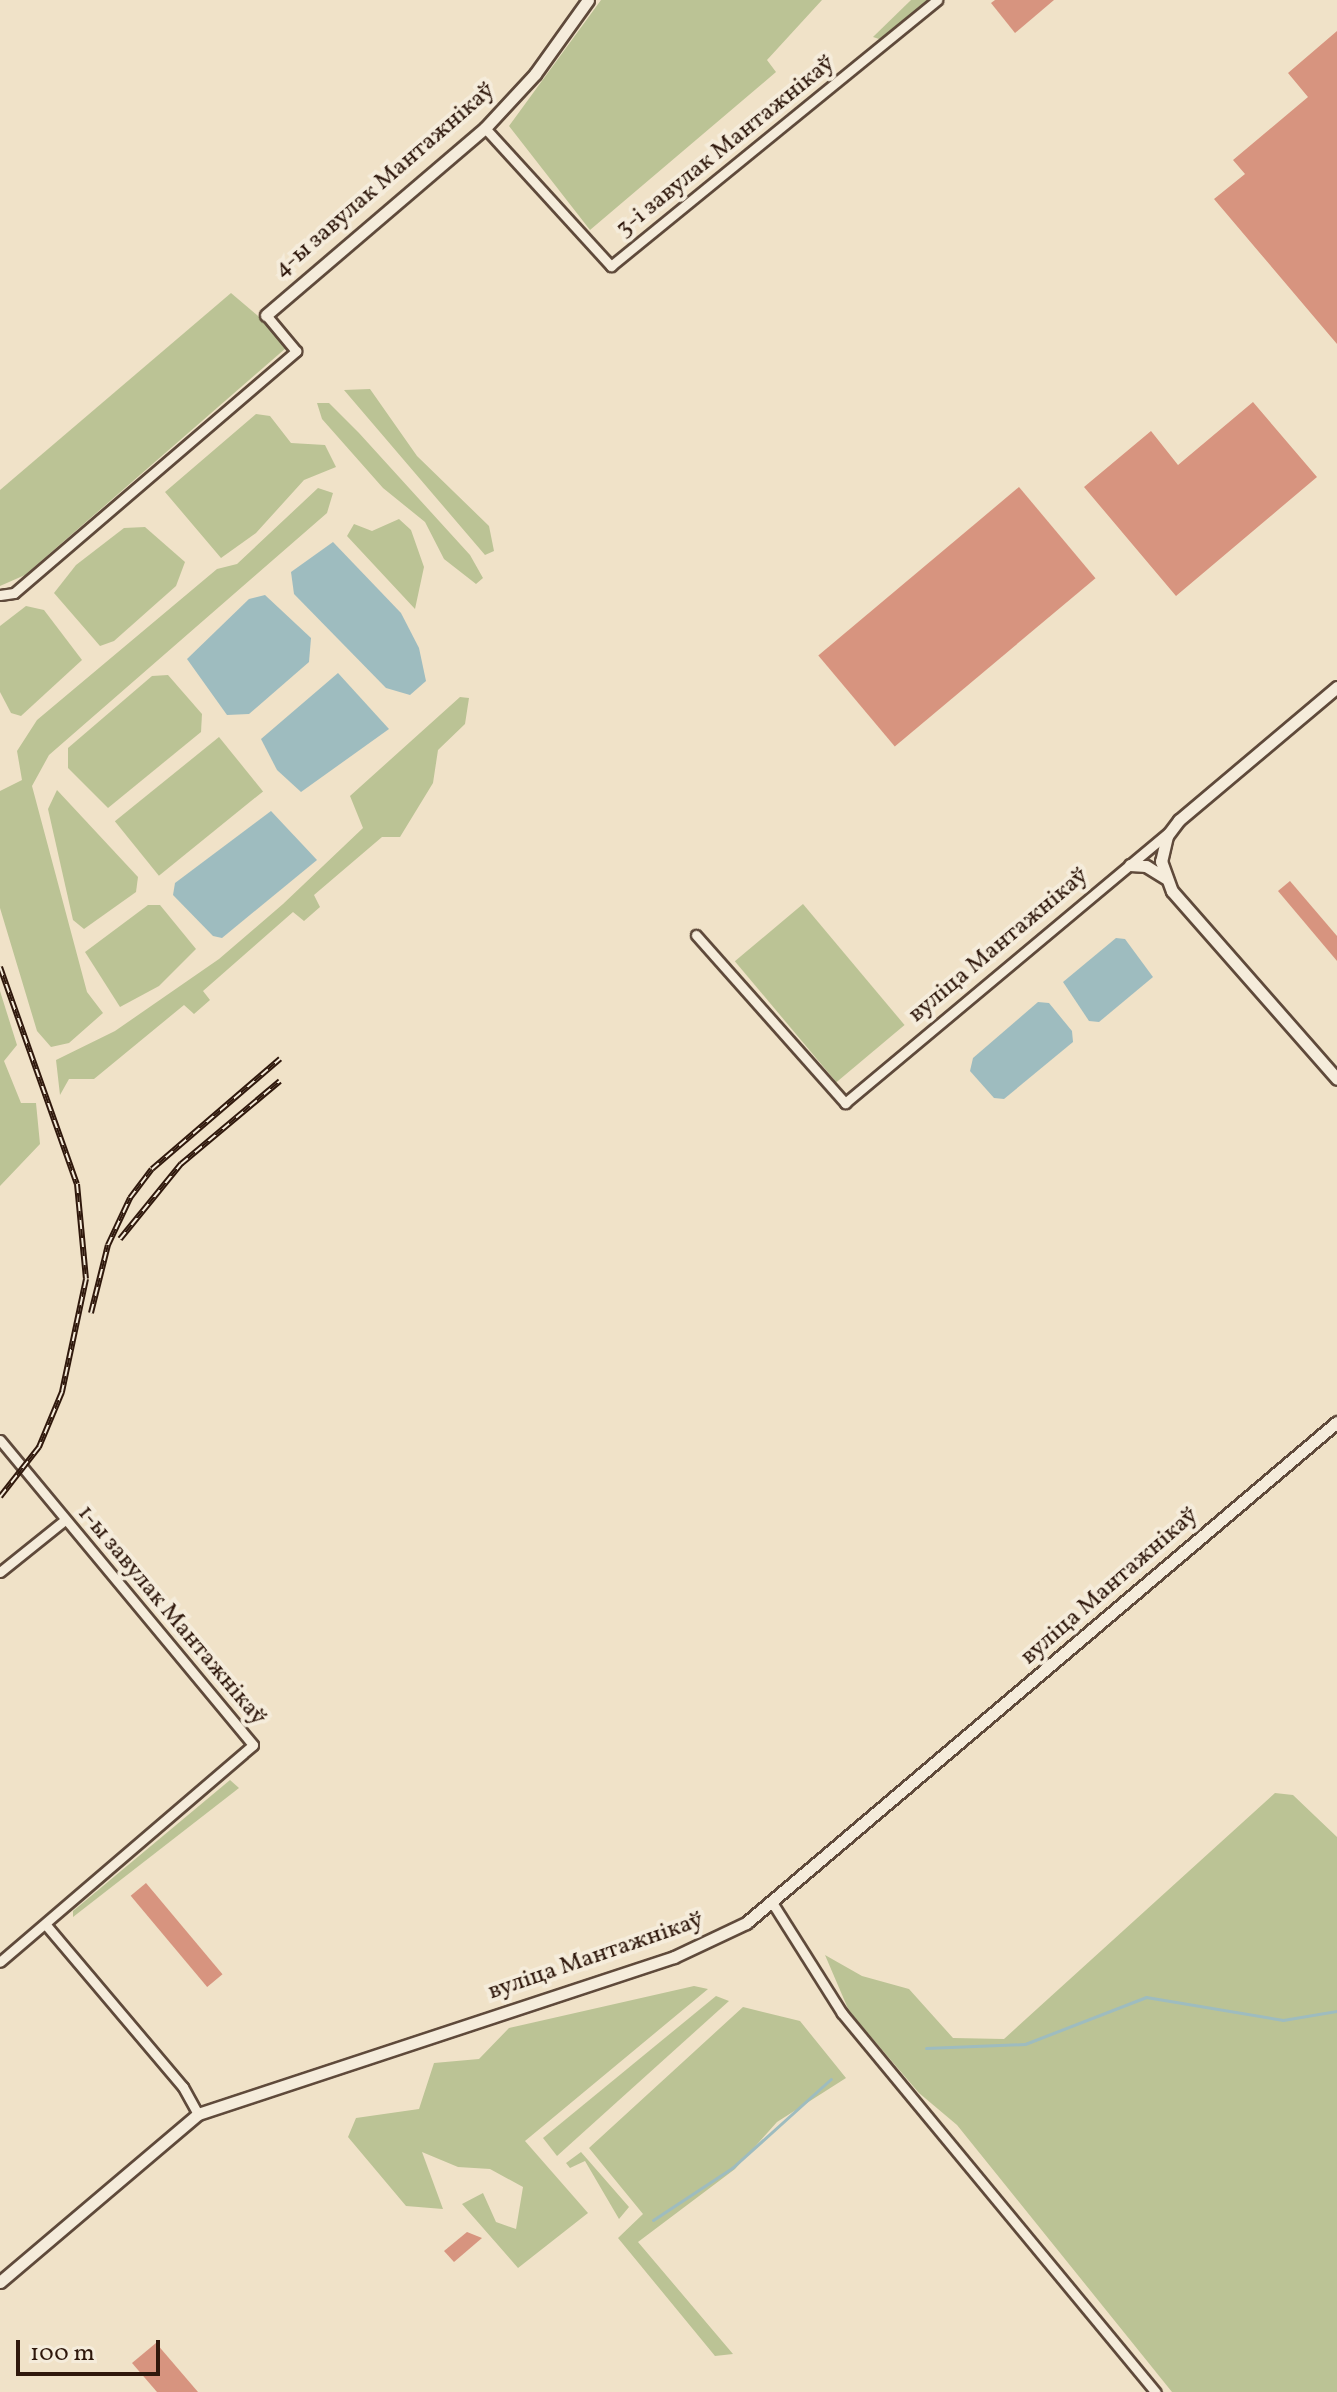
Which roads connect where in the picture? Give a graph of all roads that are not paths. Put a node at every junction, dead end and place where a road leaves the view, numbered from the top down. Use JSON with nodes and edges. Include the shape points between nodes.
{"nodes":[{"id":1,"x":588,"y":0,"type":"edge"},
{"id":2,"x":937,"y":0,"type":"edge"},
{"id":3,"x":485,"y":128,"type":"junction"},
{"id":4,"x":266,"y":315,"type":"joint"},
{"id":5,"x":0,"y":595,"type":"edge"},
{"id":6,"x":1337,"y":687,"type":"edge"},
{"id":7,"x":1170,"y":831,"type":"junction"},
{"id":8,"x":1130,"y":865,"type":"junction"},
{"id":9,"x":1165,"y":878,"type":"junction"},
{"id":10,"x":696,"y":935,"type":"dead end"},
{"id":11,"x":1337,"y":1079,"type":"edge"},
{"id":12,"x":1337,"y":1422,"type":"edge"},
{"id":13,"x":0,"y":1440,"type":"edge"},
{"id":14,"x":65,"y":1520,"type":"junction"},
{"id":15,"x":0,"y":1572,"type":"edge"},
{"id":16,"x":773,"y":1904,"type":"junction"},
{"id":17,"x":46,"y":1925,"type":"junction"},
{"id":18,"x":0,"y":1962,"type":"edge"},
{"id":19,"x":198,"y":2114,"type":"junction"},
{"id":20,"x":0,"y":2282,"type":"edge"},
{"id":21,"x":1155,"y":2392,"type":"edge"}],
"edges":[{"from":1,"to":3,"type":"street","name":"4-ы завулак Мантажнікаў","via":[[535,74]]},
{"from":2,"to":3,"type":"street","name":"3-і завулак Мантажнікаў","via":[[611,266]]},
{"from":3,"to":4,"type":"street","name":"4-ы завулак Мантажнікаў"},
{"from":4,"to":5,"type":"street","via":[[296,351],[14,593]]},
{"from":6,"to":7,"type":"street","name":"вуліца Мантажнікаў"},
{"from":7,"to":8,"type":"street","name":"вуліца Мантажнікаў"},
{"from":7,"to":9,"type":"street","via":[[1161,856]]},
{"from":8,"to":9,"type":"street","via":[[1146,866]]},
{"from":8,"to":10,"type":"street","name":"вуліца Мантажнікаў","via":[[845,1103]]},
{"from":9,"to":11,"type":"street"},
{"from":12,"to":16,"type":"street","name":"вуліца Мантажнікаў"},
{"from":13,"to":14,"type":"street","name":"1-ы завулак Мантажнікаў"},
{"from":14,"to":15,"type":"street"},
{"from":14,"to":17,"type":"street","name":"1-ы завулак Мантажнікаў","via":[[253,1745]]},
{"from":16,"to":19,"type":"street","name":"вуліца Мантажнікаў","via":[[674,1957]]},
{"from":16,"to":21,"type":"street","via":[[842,2013]]},
{"from":17,"to":18,"type":"street","name":"1-ы завулак Мантажнікаў"},
{"from":17,"to":19,"type":"street","via":[[183,2087]]},
{"from":19,"to":20,"type":"street","name":"вуліца Мантажнікаў"}]}
